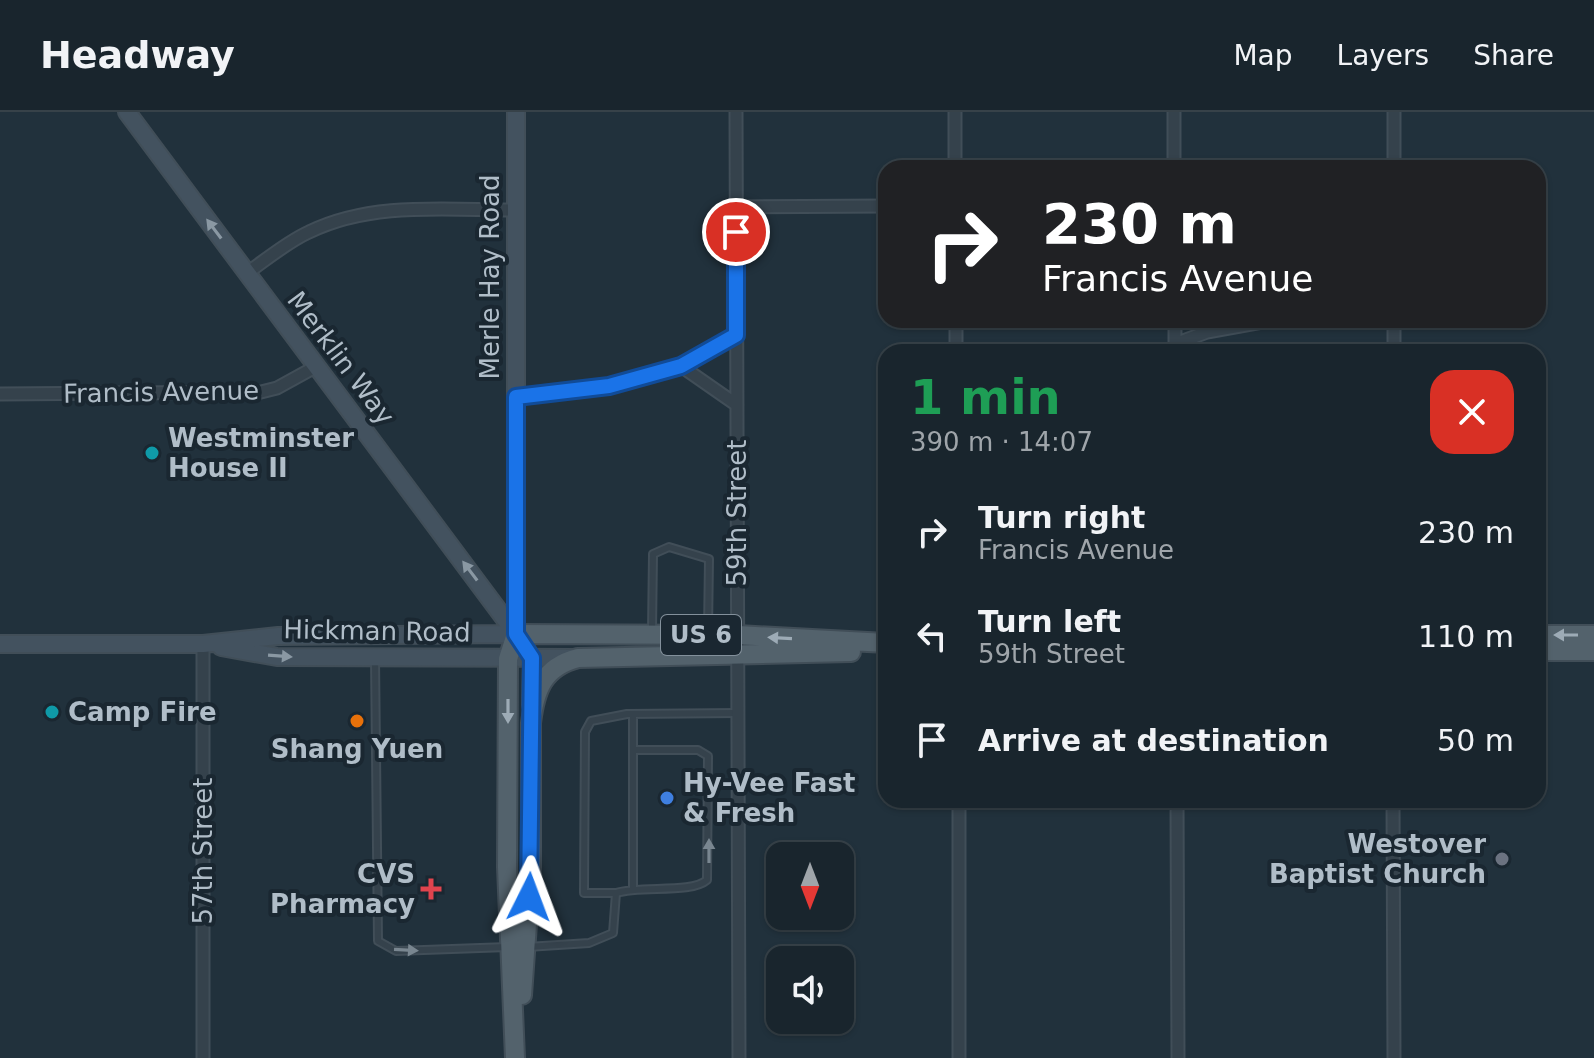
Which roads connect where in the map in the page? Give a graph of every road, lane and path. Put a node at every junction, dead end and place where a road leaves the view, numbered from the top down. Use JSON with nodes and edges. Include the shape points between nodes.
{"nodes":[{"id":1,"x":127,"y":112,"type":"edge"},
{"id":2,"x":516,"y":112,"type":"edge"},
{"id":3,"x":736,"y":112,"type":"edge"},
{"id":4,"x":955,"y":112,"type":"edge"},
{"id":5,"x":1174,"y":112,"type":"edge"},
{"id":6,"x":1394,"y":112,"type":"edge"},
{"id":7,"x":955,"y":160,"type":"edge"},
{"id":8,"x":1174,"y":160,"type":"edge"},
{"id":9,"x":1394,"y":160,"type":"edge"},
{"id":10,"x":878,"y":206,"type":"edge"},
{"id":11,"x":736,"y":207,"type":"junction"},
{"id":12,"x":516,"y":210,"type":"junction"},
{"id":13,"x":247,"y":273,"type":"junction"},
{"id":14,"x":1229,"y":328,"type":"edge"},
{"id":15,"x":736,"y":335,"type":"junction"},
{"id":16,"x":1183,"y":344,"type":"edge"},
{"id":17,"x":317,"y":366,"type":"junction"},
{"id":18,"x":681,"y":366,"type":"junction"},
{"id":19,"x":0,"y":394,"type":"edge"},
{"id":20,"x":516,"y":397,"type":"junction"},
{"id":21,"x":737,"y":405,"type":"junction"},
{"id":22,"x":516,"y":634,"type":"junction"},
{"id":23,"x":652,"y":635,"type":"junction"},
{"id":24,"x":708,"y":635,"type":"junction"},
{"id":25,"x":738,"y":635,"type":"junction"},
{"id":26,"x":1546,"y":635,"type":"edge"},
{"id":27,"x":1594,"y":635,"type":"edge"},
{"id":28,"x":878,"y":643,"type":"edge"},
{"id":29,"x":0,"y":644,"type":"edge"},
{"id":30,"x":203,"y":644,"type":"junction"},
{"id":31,"x":878,"y":650,"type":"edge"},
{"id":32,"x":1546,"y":651,"type":"edge"},
{"id":33,"x":1594,"y":651,"type":"edge"},
{"id":34,"x":738,"y":657,"type":"junction"},
{"id":35,"x":375,"y":658,"type":"junction"},
{"id":36,"x":532,"y":658,"type":"junction"},
{"id":37,"x":578,"y":658,"type":"junction"},
{"id":38,"x":508,"y":659,"type":"junction"},
{"id":39,"x":738,"y":713,"type":"junction"},
{"id":40,"x":633,"y":714,"type":"junction"},
{"id":41,"x":531,"y":723,"type":"junction"},
{"id":42,"x":634,"y":750,"type":"junction"},
{"id":43,"x":959,"y":808,"type":"edge"},
{"id":44,"x":1177,"y":808,"type":"edge"},
{"id":45,"x":1393,"y":808,"type":"edge"},
{"id":46,"x":633,"y":888,"type":"junction"},
{"id":47,"x":616,"y":893,"type":"junction"},
{"id":48,"x":518,"y":947,"type":"junction"},
{"id":49,"x":203,"y":1058,"type":"edge"},
{"id":50,"x":516,"y":1058,"type":"edge"},
{"id":51,"x":739,"y":1058,"type":"edge"},
{"id":52,"x":959,"y":1058,"type":"edge"},
{"id":53,"x":1178,"y":1058,"type":"edge"},
{"id":54,"x":1394,"y":1058,"type":"edge"}],
"edges":[{"from":13,"to":1,"type":"main road","name":"Merklin Way","one_way":true},
{"from":2,"to":12,"type":"main road","name":"Merle Hay Road"},
{"from":3,"to":11,"type":"street","name":"59th Street"},
{"from":4,"to":7,"type":"street"},
{"from":5,"to":8,"type":"street"},
{"from":6,"to":9,"type":"street"},
{"from":10,"to":11,"type":"street"},
{"from":11,"to":15,"type":"street","name":"59th Street"},
{"from":12,"to":13,"type":"street","via":[[389,210],[348,217],[309,231]]},
{"from":12,"to":20,"type":"main road","name":"Merle Hay Road"},
{"from":13,"to":17,"type":"main road","name":"Merklin Way"},
{"from":14,"to":16,"type":"street"},
{"from":15,"to":18,"type":"street"},
{"from":15,"to":21,"type":"street","name":"59th Street"},
{"from":17,"to":19,"type":"street","name":"Francis Avenue","via":[[261,392]]},
{"from":22,"to":17,"type":"main road","name":"Merklin Way","one_way":true},
{"from":18,"to":20,"type":"street","via":[[609,386]]},
{"from":18,"to":21,"type":"street"},
{"from":20,"to":22,"type":"main road","name":"Merle Hay Road"},
{"from":21,"to":25,"type":"street","name":"59th Street"},
{"from":22,"to":23,"type":"main road","name":"Hickman Road","number":"US 6"},
{"from":22,"to":30,"type":"main road","name":"Hickman Road","via":[[278,636]]},
{"from":22,"to":36,"type":"main road"},
{"from":22,"to":38,"type":"main road","name":"Merle Hay Road","number":"US 6"},
{"from":23,"to":24,"type":"main road","name":"Hickman Road","number":"US 6"},
{"from":23,"to":24,"type":"lane","via":[[653,554],[669,547],[709,559]]},
{"from":24,"to":25,"type":"main road","name":"Hickman Road","number":"US 6"},
{"from":28,"to":25,"type":"main road","name":"Hickman Road","number":"US 6","one_way":true},
{"from":25,"to":34,"type":"street","name":"59th Street"},
{"from":27,"to":26,"type":"main road","one_way":true},
{"from":29,"to":30,"type":"main road","name":"Hickman Road"},
{"from":30,"to":35,"type":"main road","name":"Hickman Road","one_way":true,"via":[[277,657]]},
{"from":30,"to":49,"type":"street","name":"57th Street"},
{"from":31,"to":34,"type":"main road","name":"Hickman Road","number":"US 6"},
{"from":32,"to":33,"type":"main road"},
{"from":34,"to":37,"type":"main road","name":"Hickman Road","number":"US 6"},
{"from":34,"to":39,"type":"street","name":"59th Street"},
{"from":35,"to":38,"type":"main road","name":"Hickman Road"},
{"from":35,"to":48,"type":"lane","one_way":true,"via":[[378,941],[396,951]]},
{"from":36,"to":37,"type":"main road","name":"Hickman Road"},
{"from":36,"to":38,"type":"main road","name":"Hickman Road"},
{"from":36,"to":41,"type":"main road","name":"Merle Hay Road"},
{"from":37,"to":41,"type":"main road","number":"US 6","via":[[545,675]]},
{"from":38,"to":48,"type":"main road","name":"Merle Hay Road","number":"US 6","one_way":true},
{"from":39,"to":40,"type":"lane"},
{"from":39,"to":51,"type":"street","name":"59th Street"},
{"from":40,"to":42,"type":"lane"},
{"from":40,"to":47,"type":"lane","via":[[599,717],[585,732],[584,893]]},
{"from":41,"to":48,"type":"main road","name":"Merle Hay Road","number":"US 6","via":[[531,867]]},
{"from":42,"to":46,"type":"lane"},
{"from":46,"to":42,"type":"lane","one_way":true,"via":[[697,887],[707,880],[709,867],[708,756],[698,750]]},
{"from":43,"to":52,"type":"street"},
{"from":44,"to":53,"type":"street"},
{"from":45,"to":54,"type":"street"},
{"from":46,"to":47,"type":"lane"},
{"from":47,"to":48,"type":"lane","via":[[613,933],[607,938]]},
{"from":48,"to":50,"type":"main road","name":"Merle Hay Road","number":"US 6"}]}
